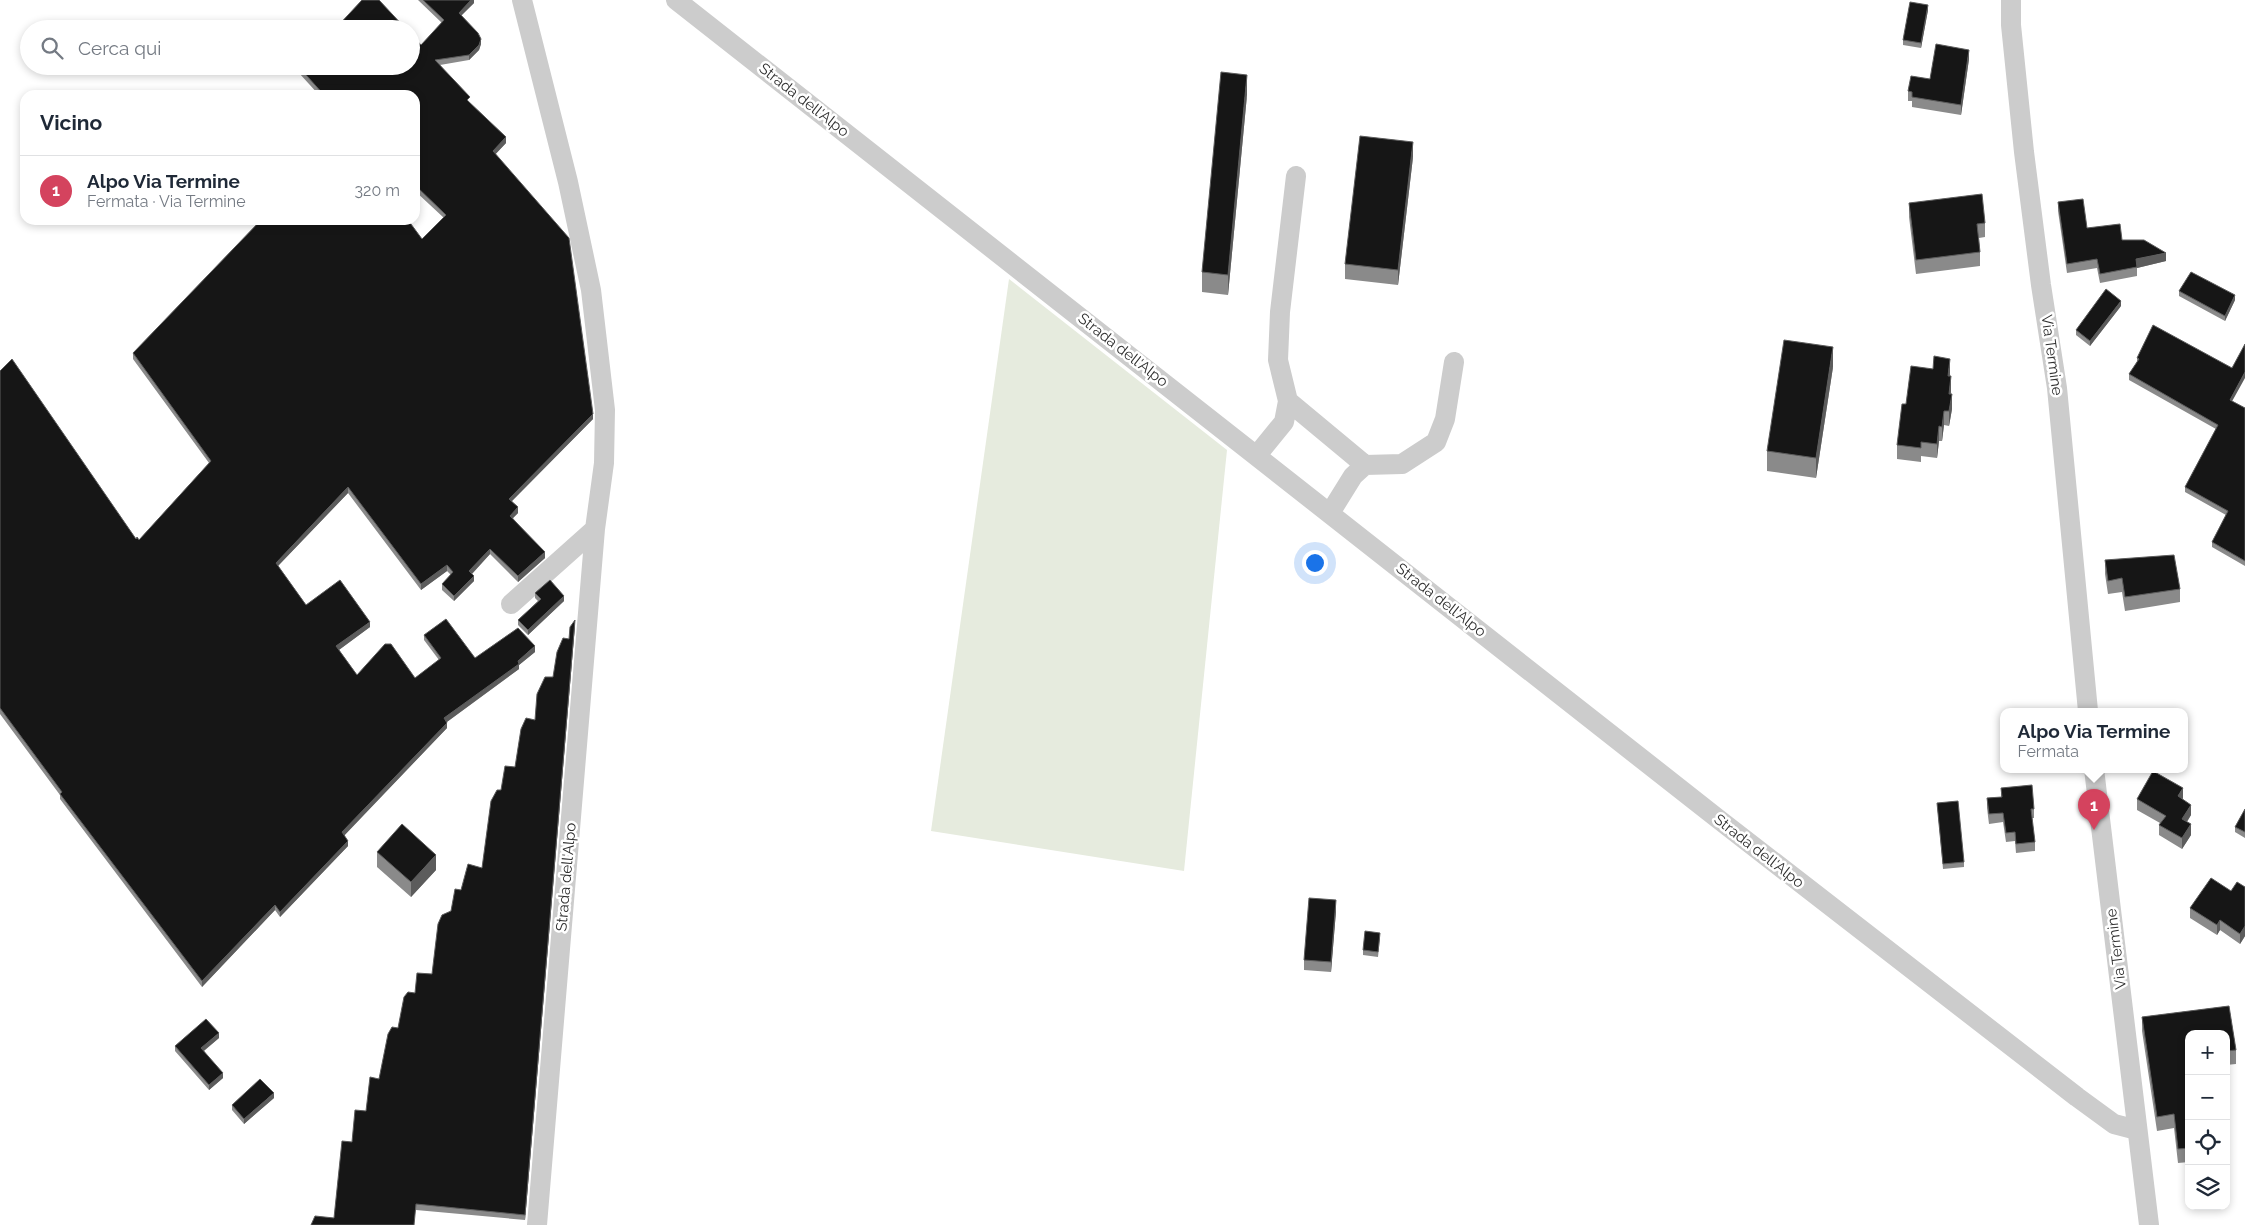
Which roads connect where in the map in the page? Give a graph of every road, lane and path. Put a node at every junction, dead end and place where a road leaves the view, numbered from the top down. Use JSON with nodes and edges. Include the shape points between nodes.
{"nodes":[{"id":1,"x":522,"y":0,"type":"edge"},
{"id":2,"x":676,"y":0,"type":"edge"},
{"id":3,"x":2011,"y":0,"type":"edge"},
{"id":4,"x":1296,"y":176,"type":"dead end"},
{"id":5,"x":1454,"y":362,"type":"dead end"},
{"id":6,"x":1288,"y":401,"type":"junction"},
{"id":7,"x":1257,"y":455,"type":"junction"},
{"id":8,"x":1365,"y":465,"type":"junction"},
{"id":9,"x":1330,"y":513,"type":"junction"},
{"id":10,"x":595,"y":529,"type":"junction"},
{"id":11,"x":512,"y":604,"type":"dead end"},
{"id":12,"x":2088,"y":708,"type":"edge"},
{"id":13,"x":2094,"y":773,"type":"edge"},
{"id":14,"x":2137,"y":1130,"type":"junction"},
{"id":15,"x":537,"y":1225,"type":"edge"},
{"id":16,"x":2149,"y":1225,"type":"edge"}],
"edges":[{"from":1,"to":10,"type":"street","name":"Strada dell'Alpo","via":[[568,182],[591,290],[605,410],[604,463]]},
{"from":2,"to":7,"type":"street","name":"Strada dell'Alpo"},
{"from":3,"to":12,"type":"street","name":"Via Termine","via":[[2024,152],[2057,388]]},
{"from":4,"to":6,"type":"street","via":[[1280,312],[1278,360]]},
{"from":5,"to":8,"type":"street","via":[[1445,419],[1436,442],[1402,464]]},
{"from":6,"to":7,"type":"street","via":[[1284,422]]},
{"from":6,"to":8,"type":"street"},
{"from":7,"to":9,"type":"street","name":"Strada dell'Alpo"},
{"from":8,"to":9,"type":"street","via":[[1353,476]]},
{"from":9,"to":14,"type":"street","name":"Strada dell'Alpo","via":[[2069,1091],[2114,1124]]},
{"from":10,"to":11,"type":"street"},
{"from":10,"to":15,"type":"street","name":"Strada dell'Alpo"},
{"from":13,"to":14,"type":"street","name":"Via Termine"},
{"from":14,"to":16,"type":"street"}]}
